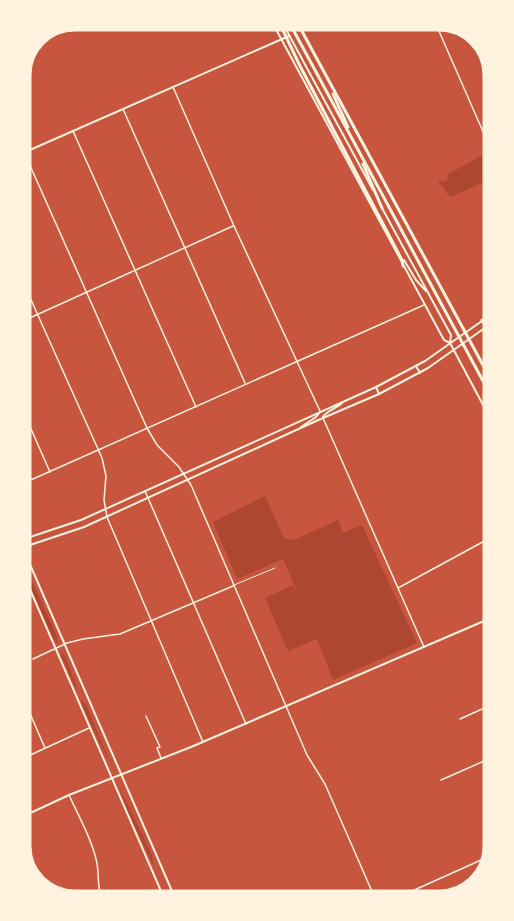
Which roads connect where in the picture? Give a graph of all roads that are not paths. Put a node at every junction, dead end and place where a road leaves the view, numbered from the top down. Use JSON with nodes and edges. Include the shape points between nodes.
{"nodes":[{"id":1,"x":276,"y":29,"type":"edge"},
{"id":2,"x":284,"y":29,"type":"edge"},
{"id":3,"x":285,"y":29,"type":"edge"},
{"id":4,"x":293,"y":29,"type":"edge"},
{"id":5,"x":301,"y":29,"type":"edge"},
{"id":6,"x":438,"y":29,"type":"edge"},
{"id":7,"x":289,"y":36,"type":"junction"},
{"id":8,"x":282,"y":39,"type":"junction"},
{"id":9,"x":326,"y":77,"type":"junction"},
{"id":10,"x":173,"y":87,"type":"junction"},
{"id":11,"x":123,"y":109,"type":"junction"},
{"id":12,"x":73,"y":131,"type":"junction"},
{"id":13,"x":485,"y":136,"type":"edge"},
{"id":14,"x":29,"y":150,"type":"edge"},
{"id":15,"x":29,"y":166,"type":"edge"},
{"id":16,"x":382,"y":208,"type":"junction"},
{"id":17,"x":234,"y":226,"type":"junction"},
{"id":18,"x":185,"y":248,"type":"junction"},
{"id":19,"x":401,"y":260,"type":"junction"},
{"id":20,"x":403,"y":266,"type":"joint"},
{"id":21,"x":136,"y":270,"type":"junction"},
{"id":22,"x":87,"y":292,"type":"junction"},
{"id":23,"x":428,"y":293,"type":"junction"},
{"id":24,"x":29,"y":296,"type":"edge"},
{"id":25,"x":424,"y":305,"type":"junction"},
{"id":26,"x":37,"y":314,"type":"junction"},
{"id":27,"x":29,"y":317,"type":"edge"},
{"id":28,"x":485,"y":318,"type":"edge"},
{"id":29,"x":482,"y":320,"type":"junction"},
{"id":30,"x":485,"y":323,"type":"edge"},
{"id":31,"x":485,"y":328,"type":"edge"},
{"id":32,"x":450,"y":343,"type":"junction"},
{"id":33,"x":453,"y":350,"type":"junction"},
{"id":34,"x":298,"y":362,"type":"junction"},
{"id":35,"x":416,"y":366,"type":"junction"},
{"id":36,"x":485,"y":368,"type":"edge"},
{"id":37,"x":420,"y":373,"type":"junction"},
{"id":38,"x":245,"y":383,"type":"junction"},
{"id":39,"x":485,"y":385,"type":"edge"},
{"id":40,"x":376,"y":387,"type":"junction"},
{"id":41,"x":379,"y":394,"type":"junction"},
{"id":42,"x":345,"y":401,"type":"junction"},
{"id":43,"x":196,"y":407,"type":"junction"},
{"id":44,"x":485,"y":409,"type":"edge"},
{"id":45,"x":320,"y":412,"type":"junction"},
{"id":46,"x":323,"y":418,"type":"junction"},
{"id":47,"x":29,"y":424,"type":"edge"},
{"id":48,"x":147,"y":428,"type":"junction"},
{"id":49,"x":294,"y":431,"type":"junction"},
{"id":50,"x":273,"y":433,"type":"junction"},
{"id":51,"x":275,"y":440,"type":"junction"},
{"id":52,"x":98,"y":451,"type":"junction"},
{"id":53,"x":230,"y":452,"type":"junction"},
{"id":54,"x":232,"y":459,"type":"junction"},
{"id":55,"x":50,"y":472,"type":"junction"},
{"id":56,"x":184,"y":474,"type":"junction"},
{"id":57,"x":188,"y":480,"type":"junction"},
{"id":58,"x":29,"y":481,"type":"edge"},
{"id":59,"x":145,"y":491,"type":"junction"},
{"id":60,"x":148,"y":498,"type":"junction"},
{"id":61,"x":104,"y":509,"type":"junction"},
{"id":62,"x":107,"y":517,"type":"junction"},
{"id":63,"x":29,"y":537,"type":"edge"},
{"id":64,"x":485,"y":541,"type":"edge"},
{"id":65,"x":29,"y":545,"type":"edge"},
{"id":66,"x":29,"y":564,"type":"edge"},
{"id":67,"x":275,"y":568,"type":"dead end"},
{"id":68,"x":233,"y":585,"type":"junction"},
{"id":69,"x":29,"y":587,"type":"edge"},
{"id":70,"x":398,"y":588,"type":"junction"},
{"id":71,"x":193,"y":603,"type":"junction"},
{"id":72,"x":152,"y":621,"type":"junction"},
{"id":73,"x":485,"y":621,"type":"edge"},
{"id":74,"x":64,"y":644,"type":"junction"},
{"id":75,"x":425,"y":647,"type":"junction"},
{"id":76,"x":56,"y":648,"type":"junction"},
{"id":77,"x":33,"y":659,"type":"dead end"},
{"id":78,"x":286,"y":706,"type":"junction"},
{"id":79,"x":485,"y":708,"type":"edge"},
{"id":80,"x":29,"y":711,"type":"edge"},
{"id":81,"x":146,"y":716,"type":"dead end"},
{"id":82,"x":460,"y":719,"type":"dead end"},
{"id":83,"x":246,"y":724,"type":"junction"},
{"id":84,"x":90,"y":728,"type":"junction"},
{"id":85,"x":203,"y":742,"type":"junction"},
{"id":86,"x":45,"y":749,"type":"junction"},
{"id":87,"x":29,"y":756,"type":"edge"},
{"id":88,"x":162,"y":759,"type":"junction"},
{"id":89,"x":485,"y":761,"type":"edge"},
{"id":90,"x":121,"y":776,"type":"junction"},
{"id":91,"x":111,"y":779,"type":"junction"},
{"id":92,"x":441,"y":780,"type":"dead end"},
{"id":93,"x":69,"y":795,"type":"junction"},
{"id":94,"x":29,"y":814,"type":"edge"},
{"id":95,"x":483,"y":859,"type":"edge"},
{"id":96,"x":99,"y":892,"type":"edge"},
{"id":97,"x":161,"y":892,"type":"edge"},
{"id":98,"x":172,"y":892,"type":"edge"},
{"id":99,"x":372,"y":892,"type":"edge"},
{"id":100,"x":410,"y":892,"type":"edge"}],
"edges":[{"from":1,"to":8,"type":"main road"},
{"from":2,"to":19,"type":"highway","via":[[300,66]]},
{"from":3,"to":7,"type":"main road"},
{"from":4,"to":39,"type":"highway"},
{"from":5,"to":9,"type":"highway"},
{"from":6,"to":13,"type":"street"},
{"from":7,"to":8,"type":"main road"},
{"from":7,"to":16,"type":"main road"},
{"from":8,"to":10,"type":"main road"},
{"from":8,"to":19,"type":"main road"},
{"from":9,"to":16,"type":"highway"},
{"from":9,"to":36,"type":"highway"},
{"from":10,"to":11,"type":"main road"},
{"from":10,"to":17,"type":"street"},
{"from":11,"to":12,"type":"main road"},
{"from":11,"to":18,"type":"street"},
{"from":12,"to":14,"type":"main road"},
{"from":12,"to":21,"type":"street"},
{"from":15,"to":22,"type":"street"},
{"from":16,"to":23,"type":"main road"},
{"from":17,"to":18,"type":"street"},
{"from":17,"to":34,"type":"street"},
{"from":18,"to":21,"type":"street"},
{"from":18,"to":38,"type":"street"},
{"from":19,"to":20,"type":"highway"},
{"from":19,"to":23,"type":"main road","via":[[404,260],[416,280]]},
{"from":20,"to":25,"type":"main road"},
{"from":21,"to":22,"type":"street"},
{"from":21,"to":43,"type":"street"},
{"from":22,"to":26,"type":"street"},
{"from":22,"to":48,"type":"street"},
{"from":23,"to":32,"type":"main road","via":[[450,335]]},
{"from":24,"to":26,"type":"street"},
{"from":25,"to":32,"type":"main road","via":[[444,340]]},
{"from":25,"to":34,"type":"street"},
{"from":26,"to":27,"type":"street"},
{"from":26,"to":52,"type":"street"},
{"from":28,"to":29,"type":"main road"},
{"from":29,"to":30,"type":"highway"},
{"from":29,"to":32,"type":"main road"},
{"from":31,"to":33,"type":"main road"},
{"from":32,"to":33,"type":"main road"},
{"from":32,"to":35,"type":"main road"},
{"from":33,"to":37,"type":"main road"},
{"from":33,"to":44,"type":"main road"},
{"from":34,"to":38,"type":"street"},
{"from":34,"to":45,"type":"street"},
{"from":35,"to":37,"type":"main road"},
{"from":35,"to":40,"type":"main road"},
{"from":37,"to":41,"type":"main road"},
{"from":38,"to":43,"type":"street"},
{"from":40,"to":41,"type":"main road"},
{"from":40,"to":42,"type":"main road"},
{"from":41,"to":46,"type":"main road"},
{"from":42,"to":45,"type":"main road"},
{"from":42,"to":46,"type":"main road"},
{"from":43,"to":48,"type":"street"},
{"from":45,"to":49,"type":"main road"},
{"from":45,"to":50,"type":"main road"},
{"from":46,"to":49,"type":"main road"},
{"from":46,"to":70,"type":"street"},
{"from":47,"to":55,"type":"street"},
{"from":48,"to":52,"type":"street"},
{"from":48,"to":56,"type":"street","via":[[157,445]]},
{"from":49,"to":51,"type":"main road"},
{"from":50,"to":51,"type":"main road"},
{"from":50,"to":53,"type":"main road"},
{"from":51,"to":54,"type":"main road"},
{"from":52,"to":55,"type":"street"},
{"from":52,"to":61,"type":"street","via":[[106,476]]},
{"from":53,"to":54,"type":"main road"},
{"from":53,"to":56,"type":"main road"},
{"from":54,"to":57,"type":"main road"},
{"from":55,"to":58,"type":"street"},
{"from":56,"to":57,"type":"street"},
{"from":56,"to":59,"type":"main road"},
{"from":57,"to":60,"type":"main road"},
{"from":57,"to":68,"type":"street"},
{"from":59,"to":60,"type":"street"},
{"from":59,"to":61,"type":"main road"},
{"from":60,"to":62,"type":"main road"},
{"from":60,"to":71,"type":"street"},
{"from":61,"to":62,"type":"street"},
{"from":61,"to":63,"type":"main road","via":[[81,520]]},
{"from":62,"to":65,"type":"main road"},
{"from":62,"to":72,"type":"street"},
{"from":64,"to":70,"type":"street"},
{"from":66,"to":74,"type":"main road"},
{"from":67,"to":68,"type":"lane"},
{"from":68,"to":71,"type":"street"},
{"from":68,"to":78,"type":"street"},
{"from":69,"to":76,"type":"main road"},
{"from":70,"to":75,"type":"street"},
{"from":71,"to":72,"type":"street"},
{"from":71,"to":83,"type":"street"},
{"from":72,"to":74,"type":"street","via":[[120,634],[83,638]]},
{"from":72,"to":85,"type":"street"},
{"from":73,"to":75,"type":"main road"},
{"from":74,"to":76,"type":"street"},
{"from":74,"to":90,"type":"main road"},
{"from":75,"to":78,"type":"main road"},
{"from":76,"to":77,"type":"street"},
{"from":76,"to":84,"type":"main road"},
{"from":78,"to":83,"type":"main road"},
{"from":78,"to":99,"type":"street","via":[[307,755],[325,784]]},
{"from":79,"to":82,"type":"street"},
{"from":80,"to":86,"type":"street"},
{"from":81,"to":88,"type":"street","via":[[160,747],[157,748]]},
{"from":83,"to":85,"type":"main road"},
{"from":84,"to":86,"type":"street"},
{"from":84,"to":91,"type":"main road"},
{"from":85,"to":88,"type":"main road"},
{"from":86,"to":87,"type":"street"},
{"from":88,"to":90,"type":"main road"},
{"from":89,"to":92,"type":"street"},
{"from":90,"to":91,"type":"main road"},
{"from":90,"to":98,"type":"main road"},
{"from":91,"to":93,"type":"main road"},
{"from":91,"to":97,"type":"main road"},
{"from":93,"to":94,"type":"main road"},
{"from":93,"to":96,"type":"street","via":[[96,856]]},
{"from":95,"to":100,"type":"street"}]}
